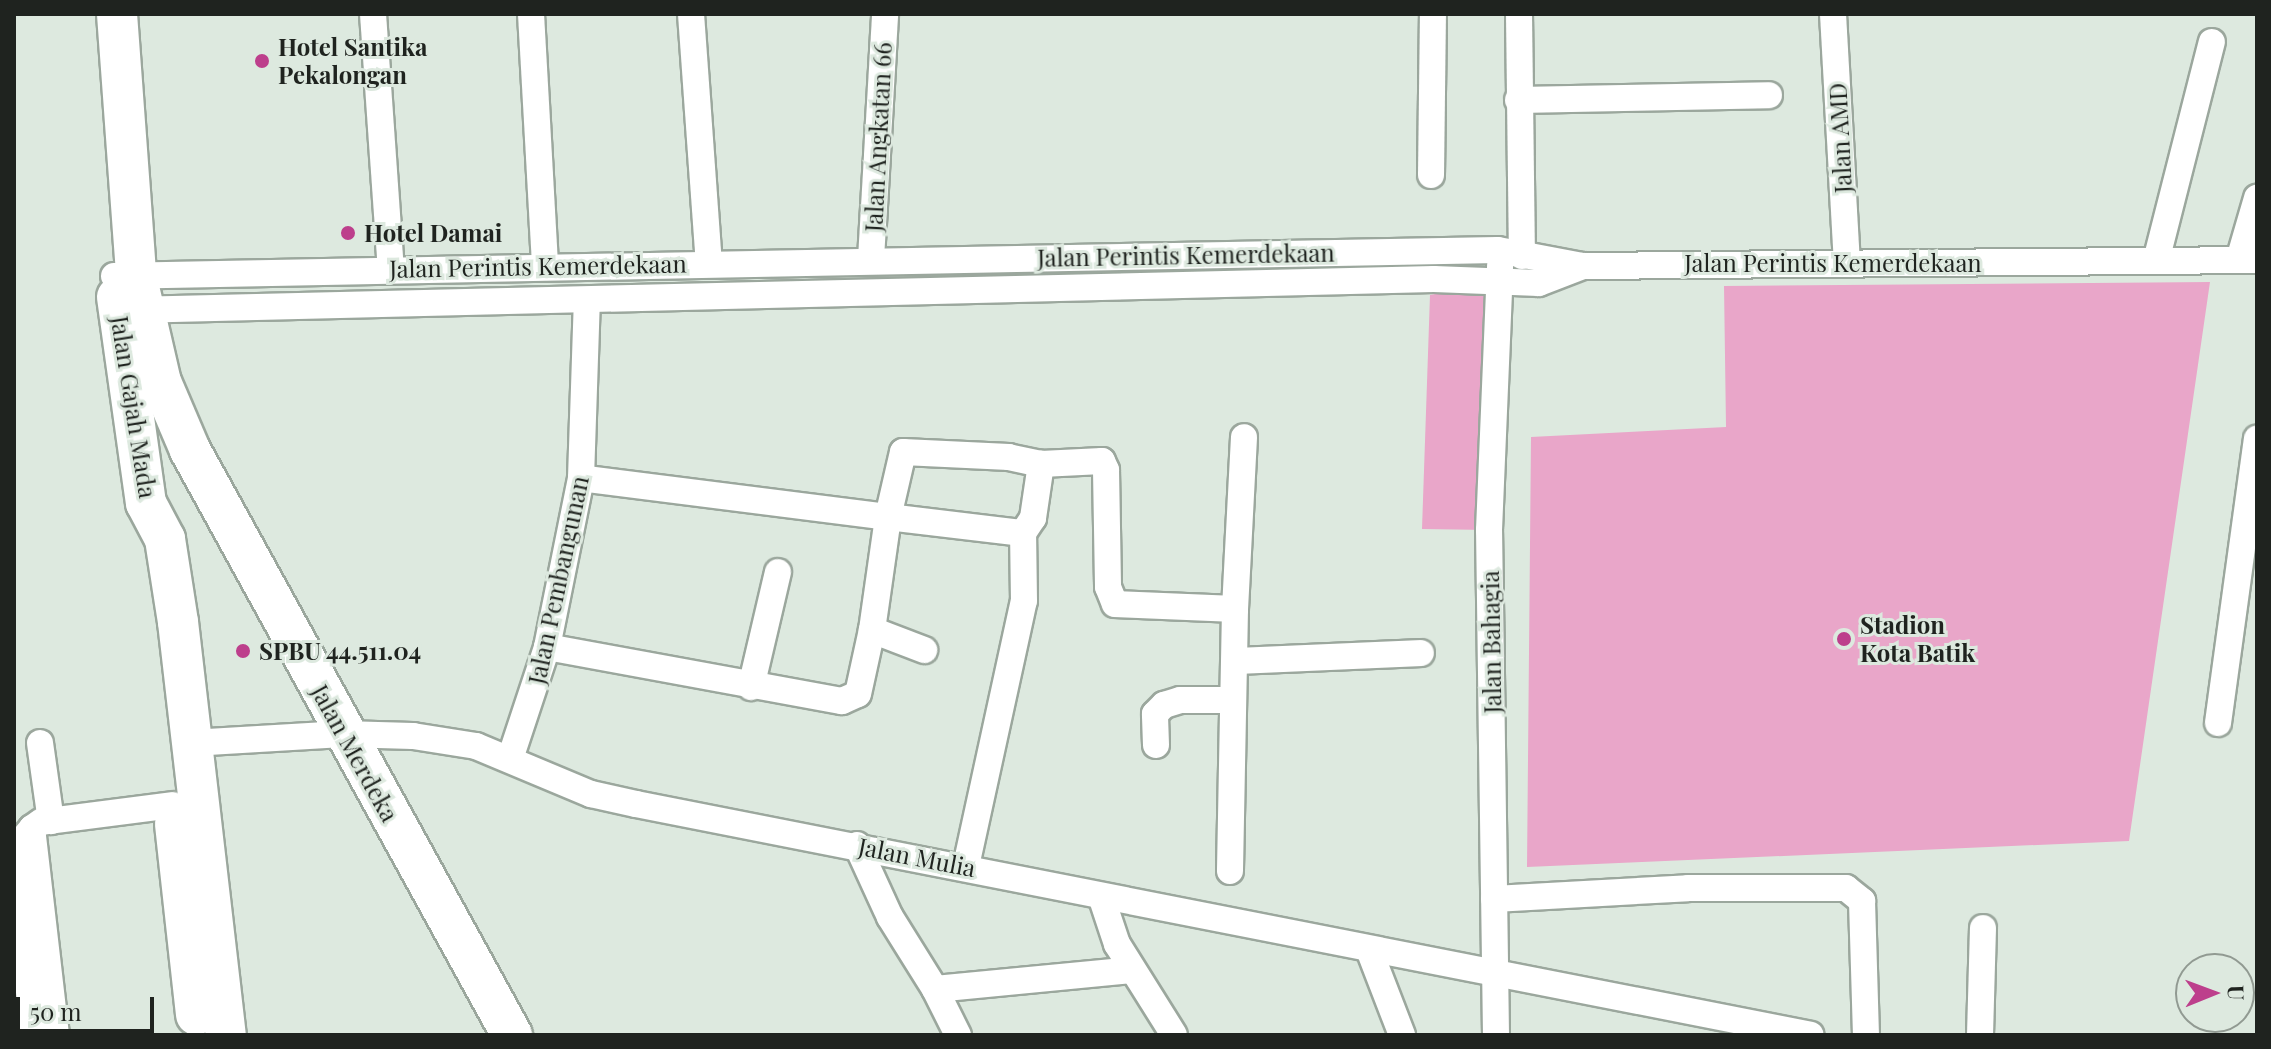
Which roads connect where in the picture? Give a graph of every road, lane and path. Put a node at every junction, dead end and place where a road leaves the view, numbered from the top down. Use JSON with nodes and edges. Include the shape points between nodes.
{"nodes":[{"id":1,"x":90,"y":14,"type":"edge"},
{"id":2,"x":117,"y":14,"type":"edge"},
{"id":3,"x":373,"y":14,"type":"edge"},
{"id":4,"x":531,"y":14,"type":"edge"},
{"id":5,"x":691,"y":14,"type":"edge"},
{"id":6,"x":885,"y":14,"type":"edge"},
{"id":7,"x":1433,"y":14,"type":"edge"},
{"id":8,"x":1519,"y":14,"type":"edge"},
{"id":9,"x":1833,"y":14,"type":"edge"},
{"id":10,"x":2212,"y":42,"type":"dead end"},
{"id":11,"x":1769,"y":95,"type":"dead end"},
{"id":12,"x":1518,"y":100,"type":"junction"},
{"id":13,"x":1431,"y":175,"type":"dead end"},
{"id":14,"x":2257,"y":198,"type":"edge"},
{"id":15,"x":1510,"y":253,"type":"junction"},
{"id":16,"x":871,"y":259,"type":"junction"},
{"id":17,"x":2248,"y":260,"type":"edge"},
{"id":18,"x":2156,"y":261,"type":"junction"},
{"id":19,"x":1847,"y":262,"type":"junction"},
{"id":20,"x":709,"y":263,"type":"junction"},
{"id":21,"x":545,"y":266,"type":"junction"},
{"id":22,"x":1583,"y":266,"type":"junction"},
{"id":23,"x":391,"y":269,"type":"junction"},
{"id":24,"x":1501,"y":281,"type":"junction"},
{"id":25,"x":128,"y":292,"type":"junction"},
{"id":26,"x":587,"y":300,"type":"junction"},
{"id":27,"x":161,"y":382,"type":"joint"},
{"id":28,"x":1244,"y":437,"type":"dead end"},
{"id":29,"x":2257,"y":439,"type":"edge"},
{"id":30,"x":1041,"y":464,"type":"junction"},
{"id":31,"x":203,"y":474,"type":"junction"},
{"id":32,"x":581,"y":478,"type":"junction"},
{"id":33,"x":144,"y":491,"type":"junction"},
{"id":34,"x":888,"y":517,"type":"junction"},
{"id":35,"x":1023,"y":533,"type":"junction"},
{"id":36,"x":778,"y":572,"type":"dead end"},
{"id":37,"x":1235,"y":609,"type":"junction"},
{"id":38,"x":872,"y":630,"type":"junction"},
{"id":39,"x":547,"y":647,"type":"junction"},
{"id":40,"x":924,"y":650,"type":"dead end"},
{"id":41,"x":1421,"y":653,"type":"dead end"},
{"id":42,"x":1238,"y":661,"type":"junction"},
{"id":43,"x":751,"y":687,"type":"junction"},
{"id":44,"x":1232,"y":700,"type":"junction"},
{"id":45,"x":2218,"y":723,"type":"dead end"},
{"id":46,"x":343,"y":734,"type":"junction"},
{"id":47,"x":40,"y":743,"type":"dead end"},
{"id":48,"x":191,"y":743,"type":"junction"},
{"id":49,"x":1156,"y":745,"type":"dead end"},
{"id":50,"x":510,"y":759,"type":"junction"},
{"id":51,"x":173,"y":805,"type":"junction"},
{"id":52,"x":42,"y":824,"type":"junction"},
{"id":53,"x":857,"y":845,"type":"junction"},
{"id":54,"x":966,"y":866,"type":"junction"},
{"id":55,"x":1230,"y":871,"type":"dead end"},
{"id":56,"x":1101,"y":896,"type":"junction"},
{"id":57,"x":1494,"y":899,"type":"junction"},
{"id":58,"x":1983,"y":928,"type":"dead end"},
{"id":59,"x":1370,"y":952,"type":"junction"},
{"id":60,"x":1132,"y":970,"type":"junction"},
{"id":61,"x":1496,"y":974,"type":"junction"},
{"id":62,"x":935,"y":989,"type":"junction"},
{"id":63,"x":33,"y":1035,"type":"edge"},
{"id":64,"x":56,"y":1035,"type":"edge"},
{"id":65,"x":198,"y":1035,"type":"edge"},
{"id":66,"x":226,"y":1035,"type":"edge"},
{"id":67,"x":512,"y":1035,"type":"edge"},
{"id":68,"x":958,"y":1035,"type":"edge"},
{"id":69,"x":1174,"y":1035,"type":"edge"},
{"id":70,"x":1402,"y":1035,"type":"edge"},
{"id":71,"x":1496,"y":1035,"type":"edge"},
{"id":72,"x":1811,"y":1035,"type":"edge"},
{"id":73,"x":1866,"y":1035,"type":"edge"},
{"id":74,"x":1980,"y":1035,"type":"edge"}],
"edges":[{"from":1,"to":25,"type":"highway","name":"Jalan Gajah Mada"},
{"from":2,"to":25,"type":"highway","name":"Jalan Gajah Mada"},
{"from":3,"to":23,"type":"street"},
{"from":4,"to":21,"type":"street"},
{"from":5,"to":20,"type":"street"},
{"from":6,"to":16,"type":"street","name":"Jalan Angkatan 66"},
{"from":7,"to":13,"type":"street"},
{"from":8,"to":12,"type":"street","name":"Jalan Bahagia"},
{"from":9,"to":19,"type":"street","name":"Jalan AMD"},
{"from":10,"to":18,"type":"street"},
{"from":11,"to":12,"type":"street"},
{"from":12,"to":15,"type":"street","name":"Jalan Bahagia"},
{"from":14,"to":17,"type":"street"},
{"from":15,"to":16,"type":"street","name":"Jalan Perintis Kemerdekaan"},
{"from":15,"to":22,"type":"street","name":"Jalan Perintis Kemerdekaan"},
{"from":15,"to":24,"type":"street","name":"Jalan Bahagia"},
{"from":16,"to":20,"type":"street","name":"Jalan Perintis Kemerdekaan"},
{"from":17,"to":18,"type":"street","name":"Jalan Perintis Kemerdekaan"},
{"from":18,"to":19,"type":"street","name":"Jalan Perintis Kemerdekaan"},
{"from":19,"to":22,"type":"street","name":"Jalan Perintis Kemerdekaan"},
{"from":20,"to":21,"type":"street","name":"Jalan Perintis Kemerdekaan"},
{"from":21,"to":23,"type":"street","name":"Jalan Perintis Kemerdekaan"},
{"from":22,"to":24,"type":"street","via":[[1539,283]]},
{"from":23,"to":25,"type":"street","name":"Jalan Perintis Kemerdekaan"},
{"from":24,"to":26,"type":"street"},
{"from":24,"to":57,"type":"street","name":"Jalan Bahagia","via":[[1489,530]]},
{"from":25,"to":26,"type":"street"},
{"from":25,"to":27,"type":"highway","name":"Jalan Gajah Mada"},
{"from":25,"to":33,"type":"highway","name":"Jalan Gajah Mada"},
{"from":26,"to":32,"type":"street","name":"Jalan Pembangunan"},
{"from":27,"to":31,"type":"highway","name":"Jalan Merdeka"},
{"from":28,"to":37,"type":"street"},
{"from":29,"to":45,"type":"street"},
{"from":30,"to":34,"type":"street","via":[[1009,457],[903,452]]},
{"from":30,"to":35,"type":"street","via":[[1033,518]]},
{"from":30,"to":37,"type":"street","via":[[1102,461],[1108,587],[1115,604]]},
{"from":31,"to":33,"type":"highway","via":[[168,466]]},
{"from":31,"to":46,"type":"highway","name":"Jalan Merdeka"},
{"from":32,"to":34,"type":"street"},
{"from":32,"to":39,"type":"street","name":"Jalan Pembangunan"},
{"from":33,"to":48,"type":"highway","name":"Jalan Gajah Mada","via":[[165,539]]},
{"from":33,"to":51,"type":"highway","via":[[142,538]]},
{"from":34,"to":35,"type":"street"},
{"from":34,"to":38,"type":"street"},
{"from":35,"to":54,"type":"street","via":[[1024,601]]},
{"from":36,"to":43,"type":"street"},
{"from":37,"to":42,"type":"street"},
{"from":38,"to":40,"type":"street"},
{"from":38,"to":43,"type":"street","via":[[858,694],[851,700]]},
{"from":39,"to":43,"type":"street"},
{"from":39,"to":50,"type":"street","name":"Jalan Pembangunan"},
{"from":41,"to":42,"type":"street"},
{"from":42,"to":44,"type":"street"},
{"from":44,"to":49,"type":"street","via":[[1164,705],[1155,714]]},
{"from":44,"to":55,"type":"street"},
{"from":46,"to":48,"type":"street","name":"Jalan Mulia"},
{"from":46,"to":50,"type":"street","name":"Jalan Mulia","via":[[429,738],[476,746]]},
{"from":46,"to":67,"type":"highway","name":"Jalan Merdeka"},
{"from":47,"to":52,"type":"street"},
{"from":48,"to":66,"type":"highway","name":"Jalan Gajah Mada"},
{"from":50,"to":53,"type":"street","name":"Jalan Mulia","via":[[591,794]]},
{"from":51,"to":52,"type":"street"},
{"from":51,"to":65,"type":"highway"},
{"from":52,"to":63,"type":"street","via":[[21,841],[17,860]]},
{"from":52,"to":64,"type":"street"},
{"from":53,"to":54,"type":"street","name":"Jalan Mulia"},
{"from":53,"to":62,"type":"street","via":[[890,917]]},
{"from":54,"to":56,"type":"street","name":"Jalan Mulia"},
{"from":56,"to":59,"type":"street","name":"Jalan Mulia"},
{"from":56,"to":60,"type":"street"},
{"from":57,"to":61,"type":"street","name":"Jalan Bahagia"},
{"from":57,"to":73,"type":"street","via":[[1688,888],[1846,888],[1862,901]]},
{"from":58,"to":74,"type":"street"},
{"from":59,"to":61,"type":"street","name":"Jalan Mulia"},
{"from":59,"to":70,"type":"street"},
{"from":60,"to":62,"type":"street"},
{"from":60,"to":69,"type":"street"},
{"from":61,"to":71,"type":"street","name":"Jalan Bahagia"},
{"from":61,"to":72,"type":"street","name":"Jalan Mulia"},
{"from":62,"to":68,"type":"street"}]}
